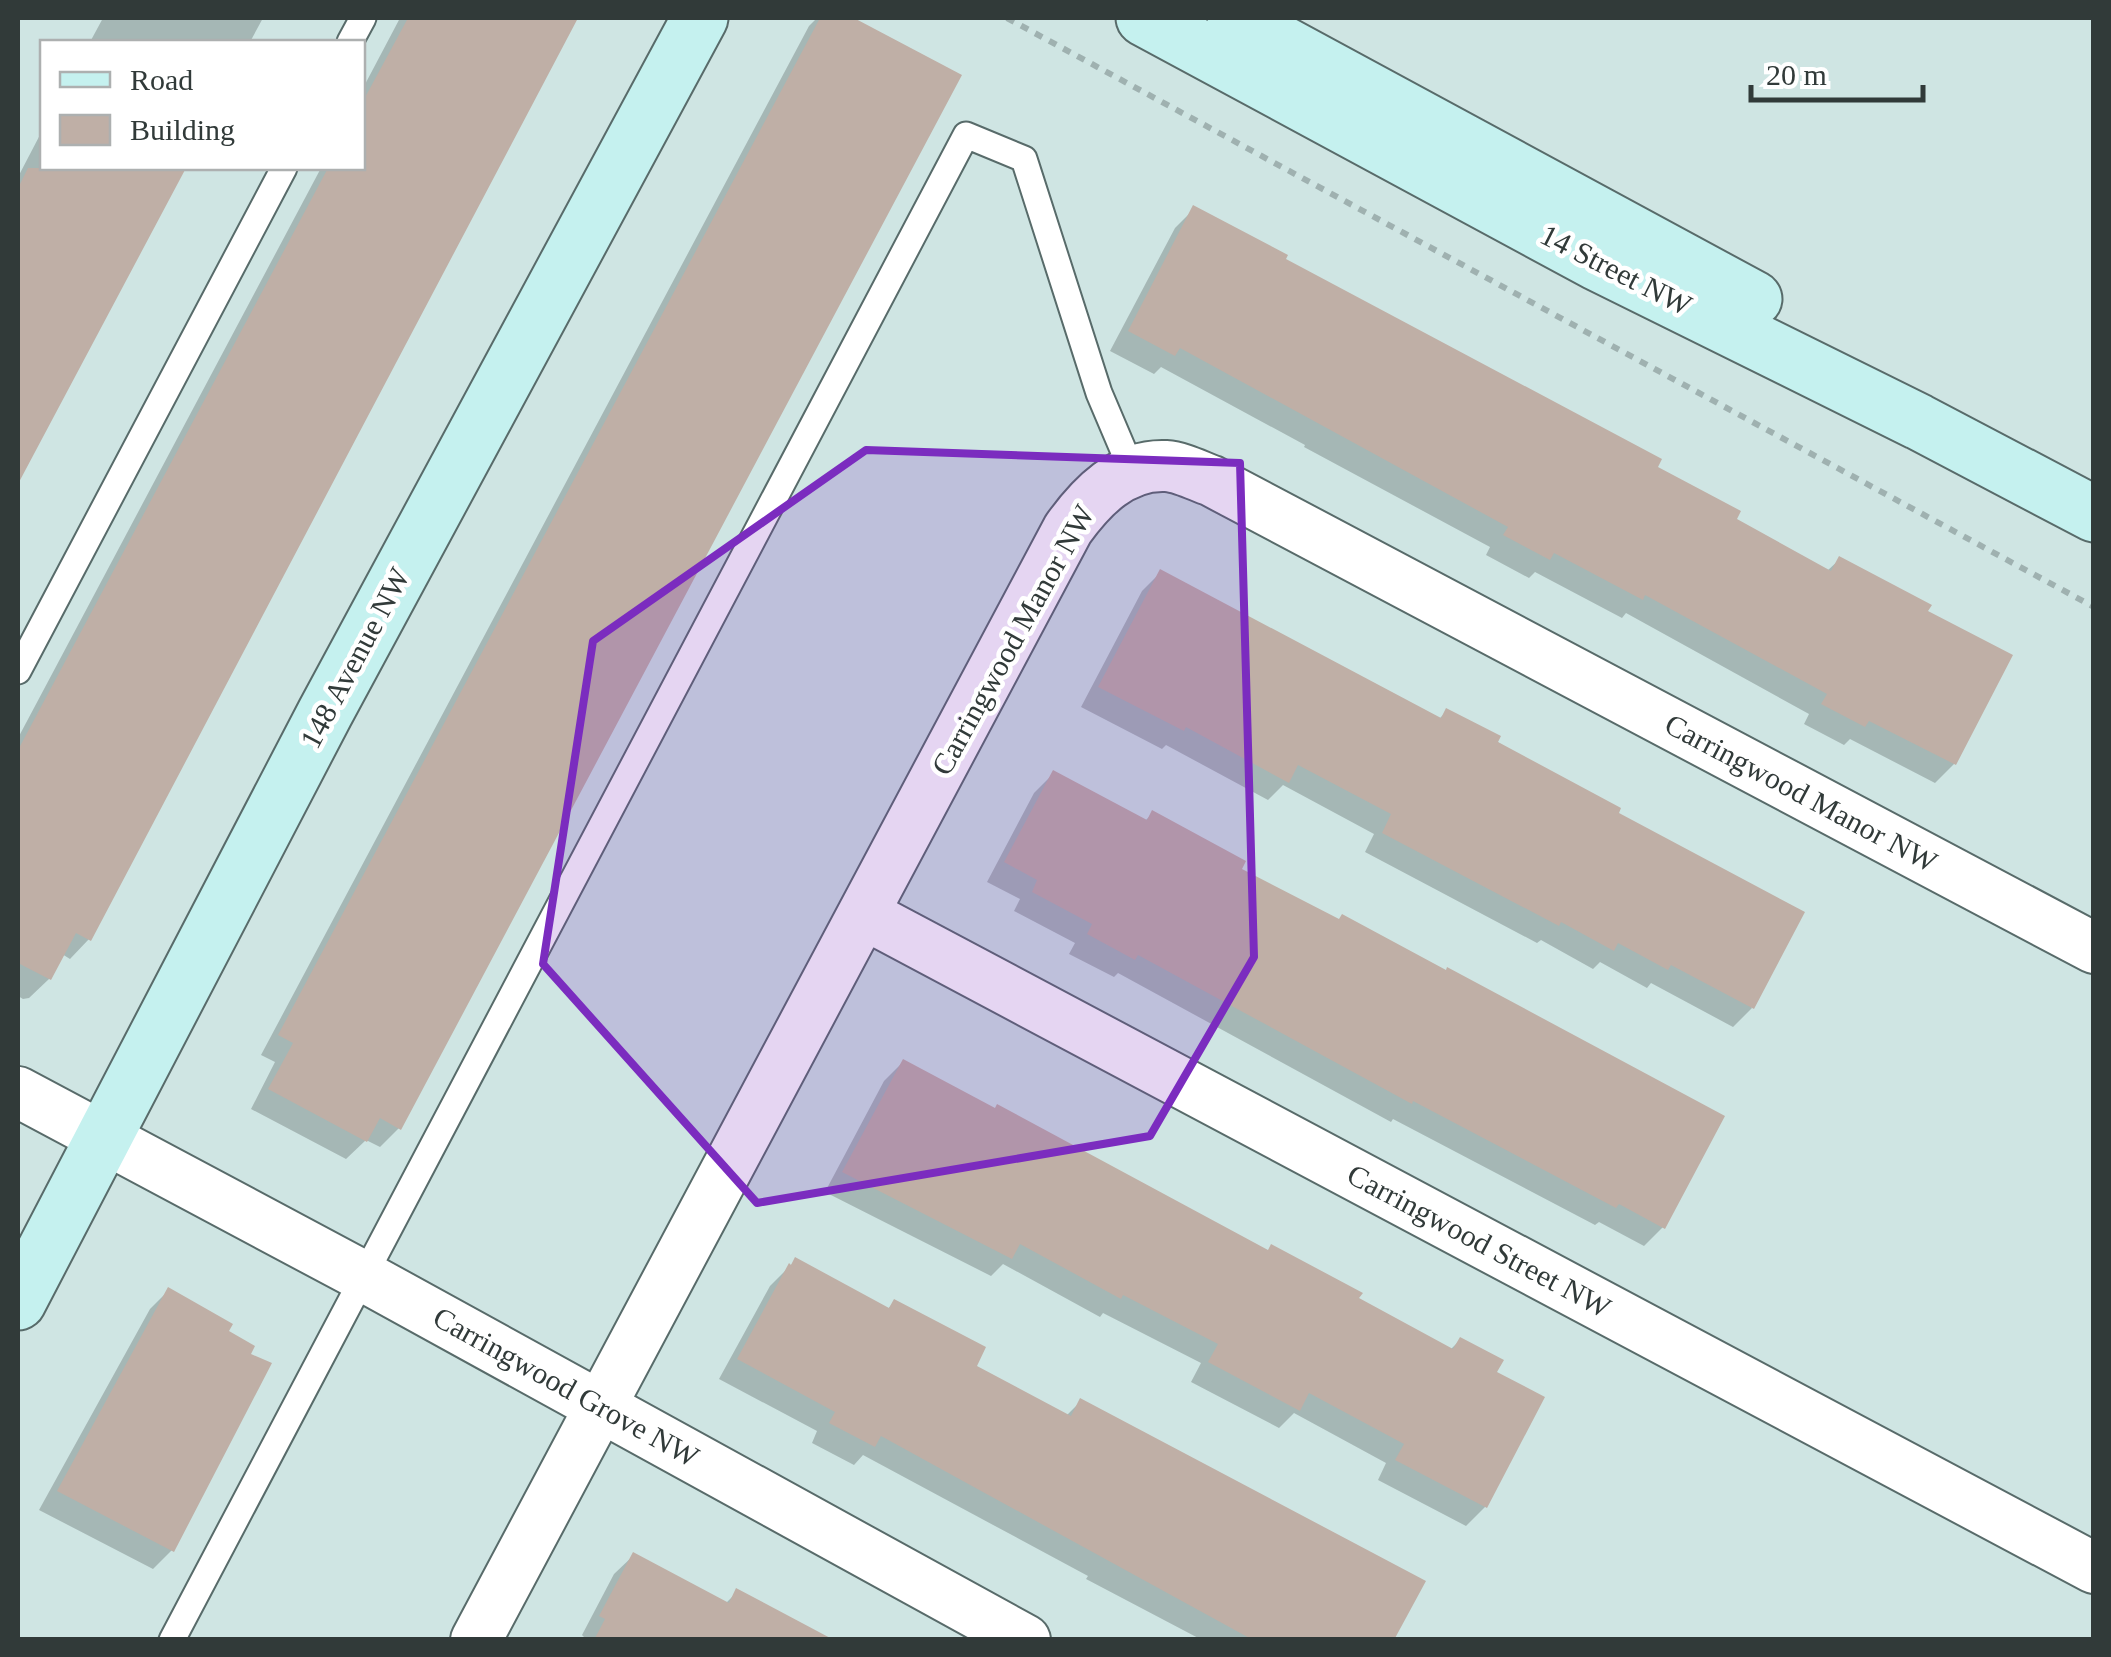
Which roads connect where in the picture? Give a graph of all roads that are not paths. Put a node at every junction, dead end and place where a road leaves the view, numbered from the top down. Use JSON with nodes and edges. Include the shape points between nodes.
{"nodes":[{"id":1,"x":363,"y":18,"type":"edge"},
{"id":2,"x":1144,"y":18,"type":"edge"},
{"id":3,"x":1235,"y":18,"type":"edge"},
{"id":4,"x":692,"y":25,"type":"edge"},
{"id":5,"x":351,"y":40,"type":"edge"},
{"id":6,"x":283,"y":170,"type":"edge"},
{"id":7,"x":1133,"y":473,"type":"junction"},
{"id":8,"x":2094,"y":476,"type":"edge"},
{"id":9,"x":2094,"y":514,"type":"edge"},
{"id":10,"x":18,"y":671,"type":"edge"},
{"id":11,"x":864,"y":914,"type":"junction"},
{"id":12,"x":2094,"y":948,"type":"edge"},
{"id":13,"x":18,"y":1092,"type":"edge"},
{"id":14,"x":105,"y":1138,"type":"junction"},
{"id":15,"x":363,"y":1276,"type":"junction"},
{"id":16,"x":18,"y":1302,"type":"edge"},
{"id":17,"x":601,"y":1406,"type":"junction"},
{"id":18,"x":2094,"y":1568,"type":"edge"},
{"id":19,"x":172,"y":1640,"type":"edge"},
{"id":20,"x":476,"y":1640,"type":"edge"},
{"id":21,"x":1025,"y":1640,"type":"edge"}],
"edges":[{"from":1,"to":5,"type":"lane"},
{"from":2,"to":9,"type":"main road","name":"14 Street NW","via":[[1596,262]]},
{"from":3,"to":8,"type":"main road","name":"14 Street NW","via":[[1610,224]]},
{"from":4,"to":14,"type":"main road","name":"148 Avenue NW"},
{"from":6,"to":10,"type":"lane"},
{"from":7,"to":11,"type":"street","name":"Carringwood Manor NW","via":[[1090,497],[1068,529]]},
{"from":7,"to":12,"type":"street","name":"Carringwood Manor NW","via":[[1165,466],[1212,481]]},
{"from":7,"to":15,"type":"lane","via":[[1099,392],[1024,159],[966,135]]},
{"from":11,"to":17,"type":"street","name":"Carringwood Manor NW"},
{"from":11,"to":18,"type":"street","name":"Carringwood Street NW"},
{"from":13,"to":14,"type":"street","name":"Carringwood Grove NW"},
{"from":14,"to":15,"type":"street","name":"Carringwood Grove NW"},
{"from":14,"to":16,"type":"main road","name":"148 Avenue NW"},
{"from":15,"to":17,"type":"street","name":"Carringwood Grove NW"},
{"from":15,"to":19,"type":"lane"},
{"from":17,"to":20,"type":"street","name":"Carringwood Manor NW"},
{"from":17,"to":21,"type":"street","name":"Carringwood Grove NW"}]}
